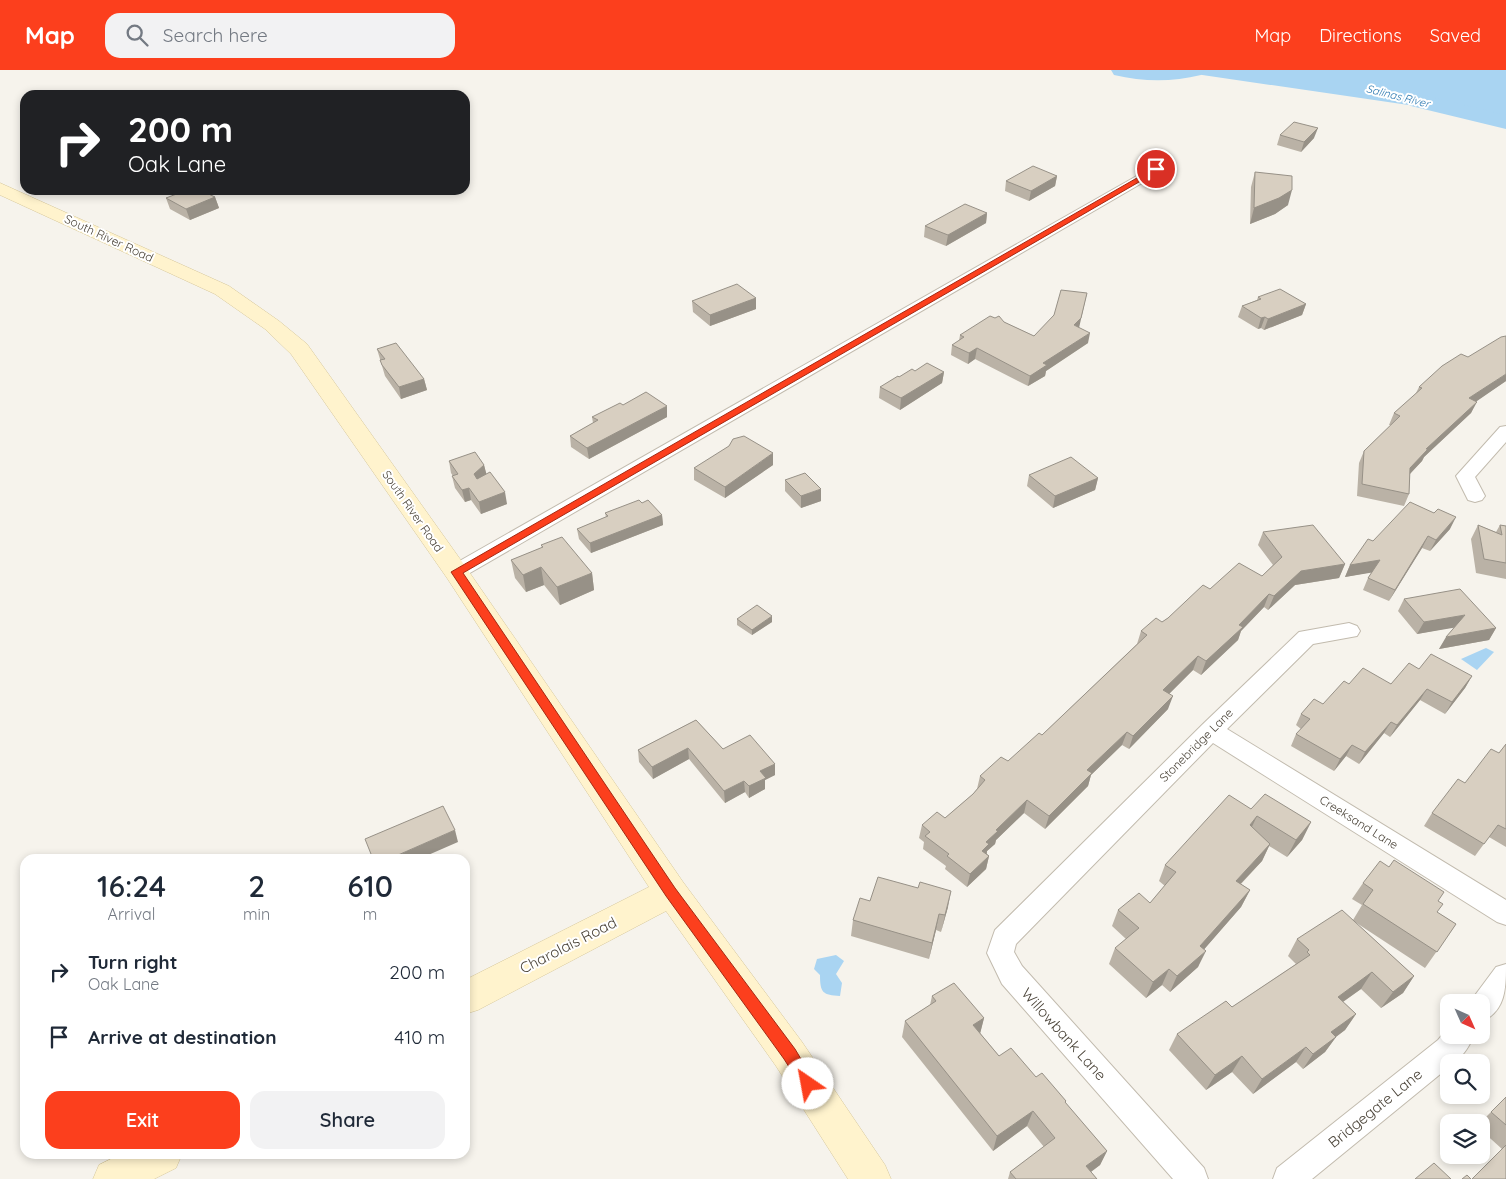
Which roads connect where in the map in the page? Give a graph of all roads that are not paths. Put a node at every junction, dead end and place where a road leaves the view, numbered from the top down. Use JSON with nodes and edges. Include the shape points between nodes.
{"nodes":[{"id":1,"x":1156,"y":169,"type":"dead end"},
{"id":2,"x":3,"y":191,"type":"edge"},
{"id":3,"x":1506,"y":431,"type":"edge"},
{"id":4,"x":1475,"y":496,"type":"dead end"},
{"id":5,"x":456,"y":572,"type":"junction"},
{"id":6,"x":1349,"y":631,"type":"dead end"},
{"id":7,"x":1211,"y":730,"type":"junction"},
{"id":8,"x":1057,"y":885,"type":"joint"},
{"id":9,"x":670,"y":892,"type":"junction"},
{"id":10,"x":1506,"y":914,"type":"edge"},
{"id":11,"x":1506,"y":976,"type":"edge"},
{"id":12,"x":470,"y":995,"type":"edge"},
{"id":13,"x":1490,"y":997,"type":"edge"},
{"id":14,"x":1453,"y":1044,"type":"edge"},
{"id":15,"x":152,"y":1159,"type":"edge"},
{"id":16,"x":866,"y":1177,"type":"edge"},
{"id":17,"x":113,"y":1179,"type":"edge"},
{"id":18,"x":1192,"y":1179,"type":"edge"},
{"id":19,"x":1288,"y":1179,"type":"edge"}],
"edges":[{"from":1,"to":5,"type":"street"},
{"from":2,"to":5,"type":"main road","name":"South River Road","via":[[222,290],[272,325],[299,349]]},
{"from":3,"to":4,"type":"street","via":[[1465,476]]},
{"from":5,"to":9,"type":"main road","name":"South River Road"},
{"from":6,"to":7,"type":"street","name":"Stonebridge Lane","via":[[1307,636]]},
{"from":7,"to":8,"type":"street","name":"Stonebridge Lane"},
{"from":7,"to":10,"type":"street","name":"Creeksand Lane"},
{"from":8,"to":18,"type":"street","name":"Willowbank Lane","via":[[1004,938],[1000,953],[1012,975]]},
{"from":9,"to":12,"type":"main road","name":"Charolais Road"},
{"from":9,"to":16,"type":"main road","name":"South River Road","via":[[789,1054]]},
{"from":11,"to":13,"type":"street"},
{"from":14,"to":19,"type":"street","name":"Bridgegate Lane"},
{"from":15,"to":17,"type":"main road"}]}
